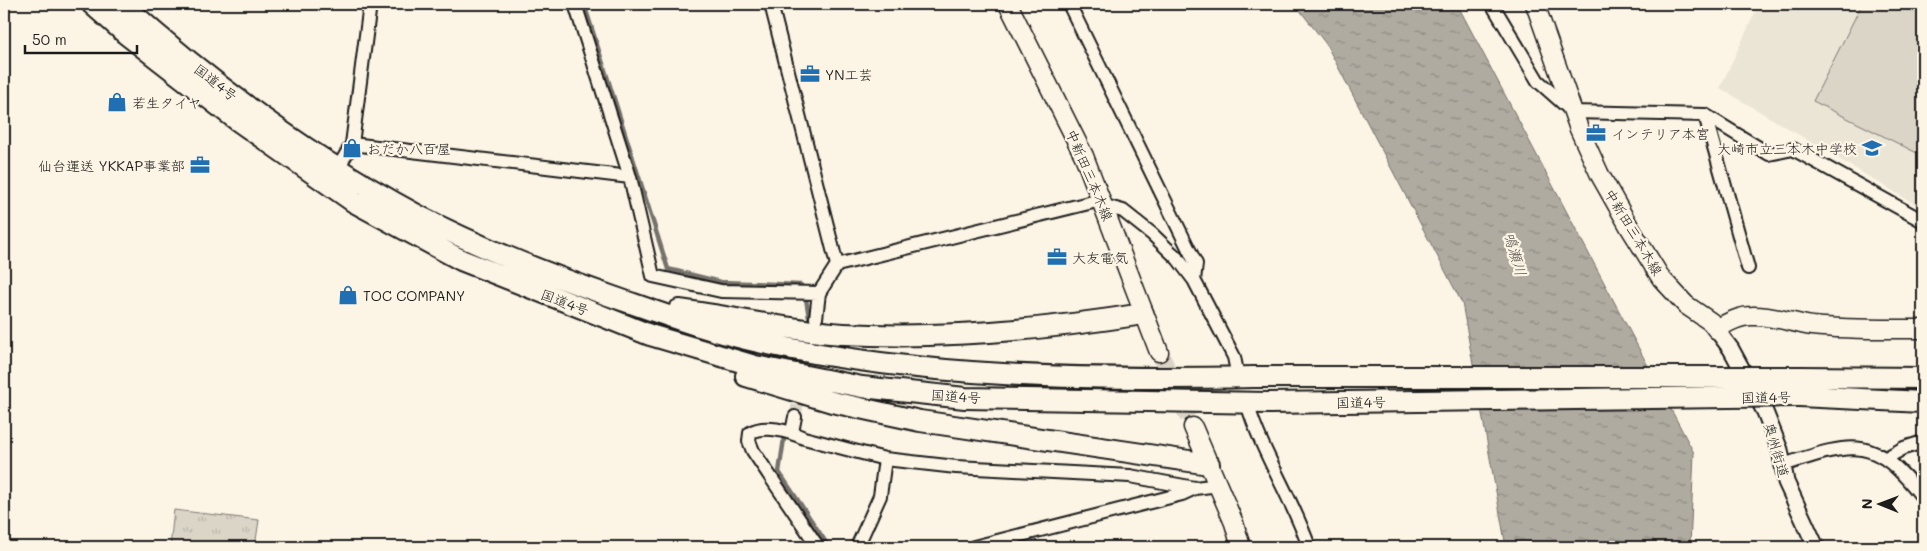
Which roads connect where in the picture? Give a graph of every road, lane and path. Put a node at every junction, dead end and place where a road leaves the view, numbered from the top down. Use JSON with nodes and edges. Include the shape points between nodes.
{"nodes":[{"id":1,"x":92,"y":4,"type":"edge"},
{"id":2,"x":122,"y":4,"type":"edge"},
{"id":3,"x":370,"y":4,"type":"edge"},
{"id":4,"x":576,"y":4,"type":"edge"},
{"id":5,"x":771,"y":4,"type":"edge"},
{"id":6,"x":1008,"y":4,"type":"edge"},
{"id":7,"x":1070,"y":4,"type":"edge"},
{"id":8,"x":1492,"y":4,"type":"edge"},
{"id":9,"x":1535,"y":4,"type":"edge"},
{"id":10,"x":1573,"y":112,"type":"junction"},
{"id":11,"x":1705,"y":115,"type":"junction"},
{"id":12,"x":352,"y":144,"type":"junction"},
{"id":13,"x":338,"y":168,"type":"junction"},
{"id":14,"x":630,"y":177,"type":"junction"},
{"id":15,"x":1103,"y":203,"type":"junction"},
{"id":16,"x":1923,"y":222,"type":"edge"},
{"id":17,"x":837,"y":265,"type":"junction"},
{"id":18,"x":1748,"y":268,"type":"dead end"},
{"id":19,"x":1194,"y":280,"type":"junction"},
{"id":20,"x":819,"y":293,"type":"junction"},
{"id":21,"x":549,"y":296,"type":"junction"},
{"id":22,"x":630,"y":303,"type":"junction"},
{"id":23,"x":1143,"y":314,"type":"junction"},
{"id":24,"x":816,"y":318,"type":"dead end"},
{"id":25,"x":1716,"y":329,"type":"junction"},
{"id":26,"x":1923,"y":329,"type":"edge"},
{"id":27,"x":1160,"y":352,"type":"tunnel mouth"},
{"id":28,"x":1246,"y":377,"type":"junction"},
{"id":29,"x":1923,"y":378,"type":"edge"},
{"id":30,"x":1799,"y":387,"type":"junction"},
{"id":31,"x":1923,"y":402,"type":"edge"},
{"id":32,"x":1247,"y":403,"type":"junction"},
{"id":33,"x":795,"y":417,"type":"tunnel mouth"},
{"id":34,"x":1193,"y":427,"type":"tunnel mouth"},
{"id":35,"x":792,"y":432,"type":"junction"},
{"id":36,"x":1923,"y":442,"type":"edge"},
{"id":37,"x":885,"y":458,"type":"junction"},
{"id":38,"x":1886,"y":458,"type":"junction"},
{"id":39,"x":1210,"y":464,"type":"junction"},
{"id":40,"x":1783,"y":465,"type":"junction"},
{"id":41,"x":1219,"y":485,"type":"junction"},
{"id":42,"x":1195,"y":488,"type":"junction"},
{"id":43,"x":1923,"y":498,"type":"edge"},
{"id":44,"x":818,"y":547,"type":"edge"},
{"id":45,"x":857,"y":547,"type":"edge"},
{"id":46,"x":974,"y":547,"type":"edge"},
{"id":47,"x":1241,"y":547,"type":"edge"},
{"id":48,"x":1308,"y":547,"type":"edge"},
{"id":49,"x":1816,"y":547,"type":"edge"}],
"edges":[{"from":1,"to":21,"type":"highway","name":"国道4号","via":[[237,120],[354,202],[461,260]]},
{"from":2,"to":13,"type":"highway","name":"国道4号","via":[[221,87]]},
{"from":3,"to":12,"type":"street"},
{"from":4,"to":14,"type":"street"},
{"from":5,"to":17,"type":"street"},
{"from":6,"to":15,"type":"main road","name":"中新田三本木線","via":[[1061,107]]},
{"from":7,"to":19,"type":"street","via":[[1196,264]]},
{"from":8,"to":10,"type":"street","via":[[1538,81]]},
{"from":9,"to":10,"type":"main road","name":"中新田三本木線"},
{"from":10,"to":11,"type":"street"},
{"from":10,"to":25,"type":"main road","name":"中新田三本木線","via":[[1600,175],[1661,278],[1686,305]]},
{"from":11,"to":16,"type":"street","via":[[1769,154],[1793,149]]},
{"from":11,"to":18,"type":"street"},
{"from":12,"to":13,"type":"street"},
{"from":12,"to":14,"type":"street"},
{"from":13,"to":22,"type":"highway","name":"国道4号","via":[[420,216],[475,242],[577,285]]},
{"from":14,"to":20,"type":"street","via":[[653,276],[721,291]]},
{"from":15,"to":17,"type":"street"},
{"from":15,"to":19,"type":"street","via":[[1123,211],[1152,234]]},
{"from":15,"to":23,"type":"main road","name":"中新田三本木線"},
{"from":17,"to":20,"type":"street"},
{"from":19,"to":28,"type":"street"},
{"from":20,"to":24,"type":"street"},
{"from":21,"to":32,"type":"highway","name":"国道4号","via":[[650,335],[755,366],[862,387],[965,398]]},
{"from":21,"to":39,"type":"highway","via":[[648,346],[832,402],[920,421]]},
{"from":22,"to":23,"type":"highway","via":[[843,334],[918,335],[1006,330],[1082,324]]},
{"from":22,"to":28,"type":"highway","name":"国道4号","via":[[762,343],[879,362],[1036,377]]},
{"from":23,"to":27,"type":"main road","name":"中新田三本木線"},
{"from":25,"to":26,"type":"main road","via":[[1731,320],[1750,315],[1811,326]]},
{"from":25,"to":40,"type":"street","name":"奥州街道","via":[[1731,349],[1765,412]]},
{"from":28,"to":30,"type":"highway","name":"国道4号","bridge":true},
{"from":29,"to":30,"type":"highway","name":"国道4号"},
{"from":30,"to":31,"type":"highway","name":"国道4号"},
{"from":30,"to":32,"type":"highway","name":"国道4号","bridge":true},
{"from":32,"to":48,"type":"street","via":[[1259,437],[1299,517]]},
{"from":33,"to":35,"type":"street"},
{"from":34,"to":39,"type":"main road"},
{"from":35,"to":37,"type":"street","via":[[804,438]]},
{"from":35,"to":44,"type":"street","via":[[757,428],[750,433],[749,441],[772,482]]},
{"from":36,"to":38,"type":"street"},
{"from":37,"to":42,"type":"street","via":[[956,468],[1130,476]]},
{"from":37,"to":45,"type":"street","via":[[880,496]]},
{"from":38,"to":40,"type":"street","via":[[1869,450],[1851,447]]},
{"from":38,"to":43,"type":"street"},
{"from":39,"to":41,"type":"main road"},
{"from":40,"to":49,"type":"street","name":"奥州街道","via":[[1786,482]]},
{"from":41,"to":42,"type":"street"},
{"from":41,"to":47,"type":"main road"},
{"from":42,"to":46,"type":"street"}]}
